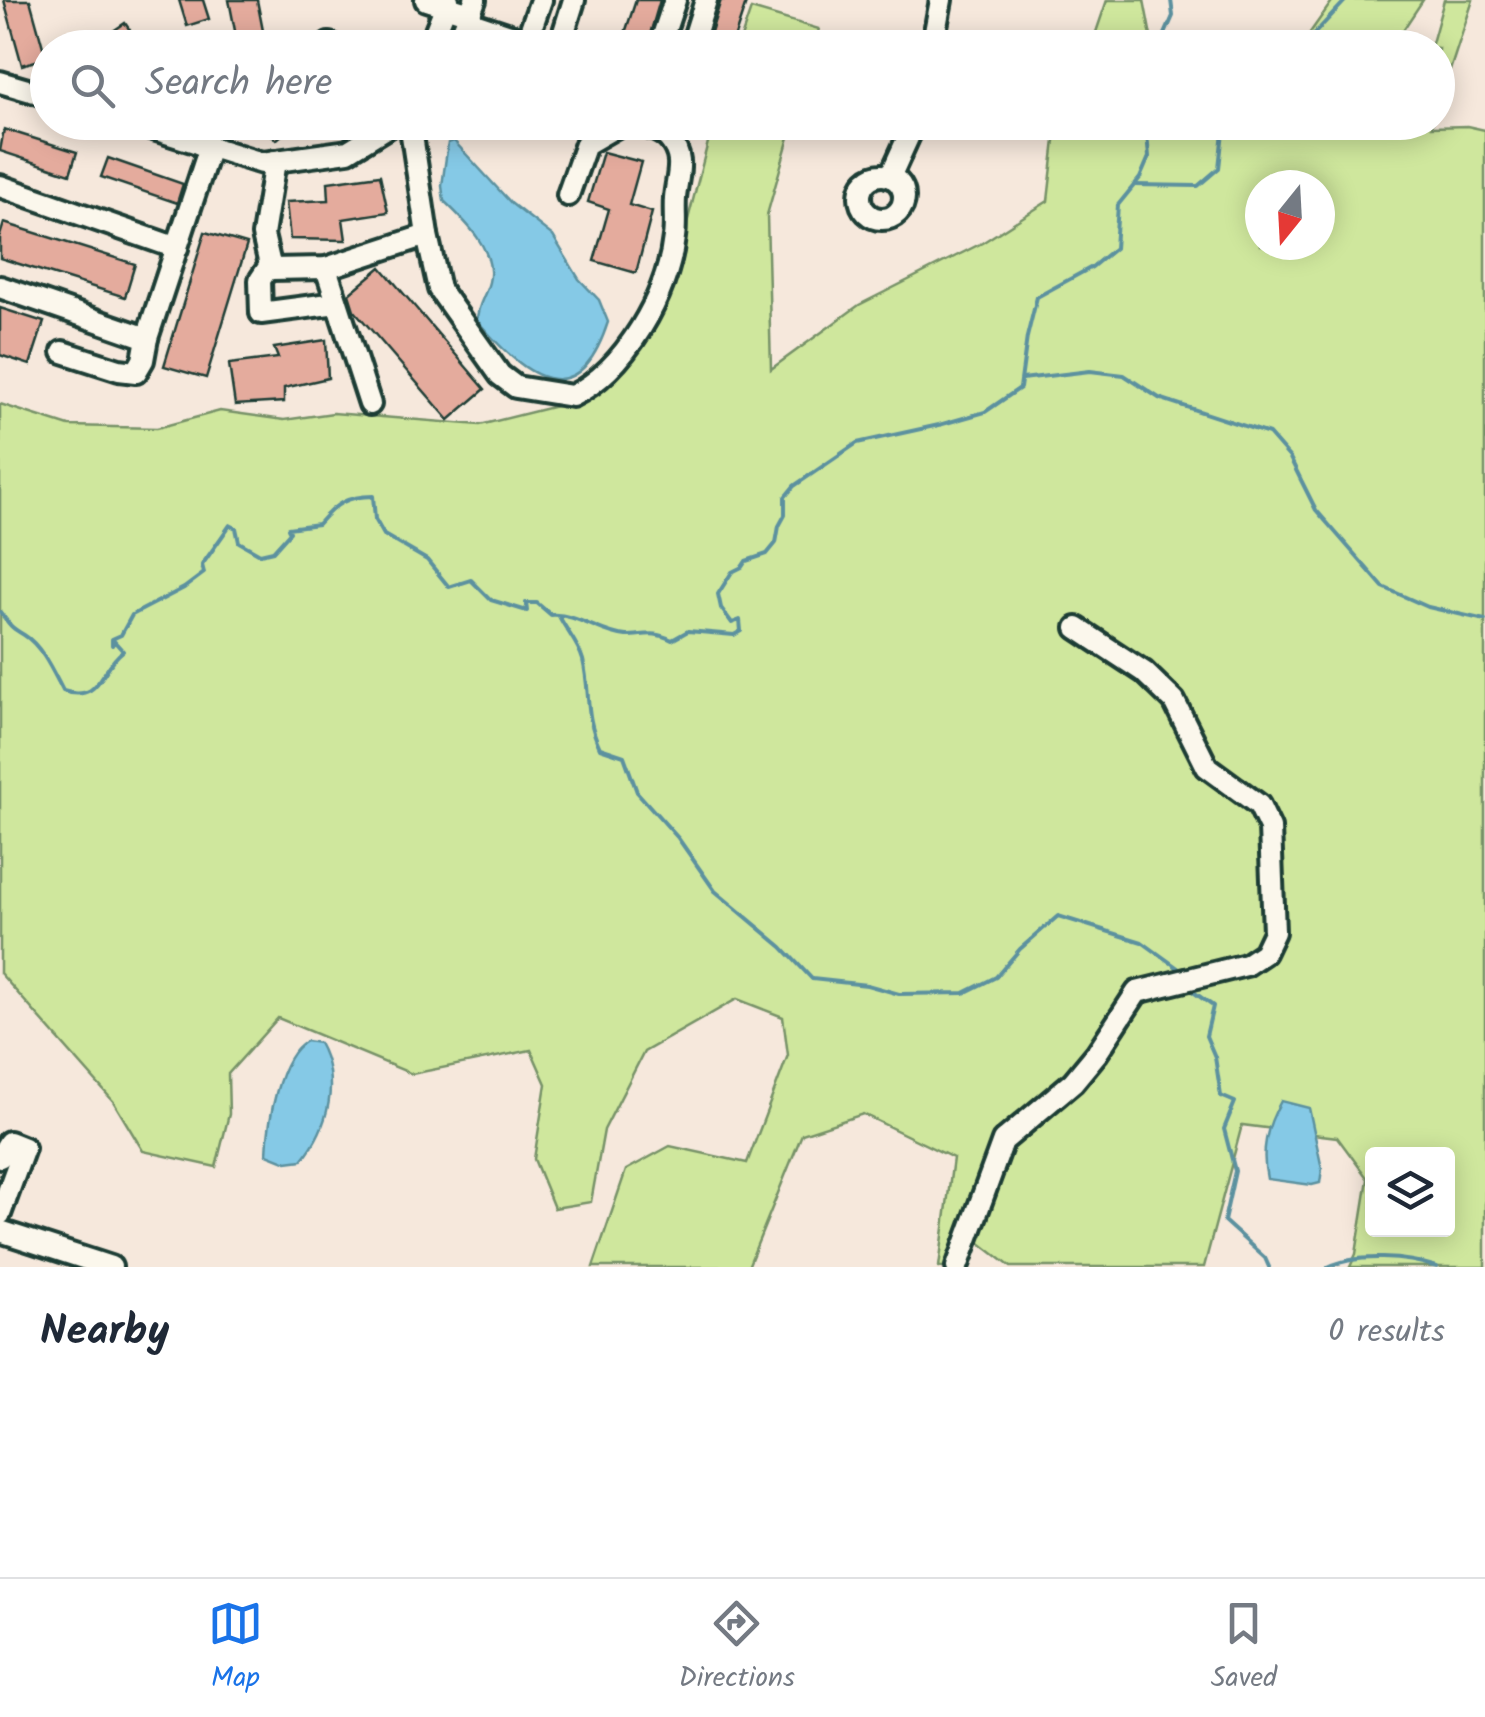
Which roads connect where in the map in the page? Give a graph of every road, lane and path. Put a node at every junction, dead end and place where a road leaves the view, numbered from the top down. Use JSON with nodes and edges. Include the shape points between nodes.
{"nodes":[{"id":1,"x":541,"y":0,"type":"edge"},
{"id":2,"x":574,"y":0,"type":"edge"},
{"id":3,"x":675,"y":0,"type":"edge"},
{"id":4,"x":706,"y":0,"type":"edge"},
{"id":5,"x":941,"y":0,"type":"edge"},
{"id":6,"x":440,"y":2,"type":"edge"},
{"id":7,"x":472,"y":7,"type":"edge"},
{"id":8,"x":433,"y":30,"type":"edge"},
{"id":9,"x":496,"y":30,"type":"edge"},
{"id":10,"x":531,"y":30,"type":"edge"},
{"id":11,"x":565,"y":30,"type":"edge"},
{"id":12,"x":665,"y":30,"type":"edge"},
{"id":13,"x":697,"y":30,"type":"edge"},
{"id":14,"x":935,"y":30,"type":"edge"},
{"id":15,"x":1,"y":86,"type":"edge"},
{"id":16,"x":30,"y":92,"type":"edge"},
{"id":17,"x":201,"y":140,"type":"edge"},
{"id":18,"x":206,"y":140,"type":"edge"},
{"id":19,"x":365,"y":140,"type":"edge"},
{"id":20,"x":413,"y":140,"type":"edge"},
{"id":21,"x":593,"y":140,"type":"edge"},
{"id":22,"x":670,"y":140,"type":"edge"},
{"id":23,"x":907,"y":140,"type":"edge"},
{"id":24,"x":275,"y":162,"type":"junction"},
{"id":25,"x":890,"y":177,"type":"dead end"},
{"id":26,"x":0,"y":186,"type":"edge"},
{"id":27,"x":568,"y":194,"type":"dead end"},
{"id":28,"x":426,"y":235,"type":"junction"},
{"id":29,"x":176,"y":248,"type":"junction"},
{"id":30,"x":270,"y":265,"type":"junction"},
{"id":31,"x":326,"y":268,"type":"junction"},
{"id":32,"x":0,"y":287,"type":"edge"},
{"id":33,"x":338,"y":303,"type":"junction"},
{"id":34,"x":147,"y":338,"type":"junction"},
{"id":35,"x":63,"y":352,"type":"dead end"},
{"id":36,"x":370,"y":404,"type":"dead end"},
{"id":37,"x":1077,"y":628,"type":"dead end"},
{"id":38,"x":0,"y":1157,"type":"edge"},
{"id":39,"x":0,"y":1214,"type":"edge"},
{"id":40,"x":0,"y":1231,"type":"edge"},
{"id":41,"x":111,"y":1267,"type":"edge"},
{"id":42,"x":957,"y":1267,"type":"edge"}],
"edges":[{"from":1,"to":10,"type":"street"},
{"from":2,"to":11,"type":"street"},
{"from":3,"to":12,"type":"street"},
{"from":4,"to":13,"type":"street"},
{"from":5,"to":14,"type":"street"},
{"from":6,"to":7,"type":"street"},
{"from":6,"to":8,"type":"street"},
{"from":7,"to":9,"type":"street","via":[[474,23]]},
{"from":15,"to":16,"type":"street"},
{"from":17,"to":29,"type":"street"},
{"from":18,"to":24,"type":"street"},
{"from":19,"to":24,"type":"street","via":[[348,150]]},
{"from":20,"to":28,"type":"street"},
{"from":21,"to":27,"type":"street"},
{"from":22,"to":28,"type":"street","via":[[680,163],[663,280],[606,371],[572,396],[516,387],[500,375],[439,289]]},
{"from":23,"to":25,"type":"street"},
{"from":24,"to":30,"type":"street","via":[[263,235]]},
{"from":26,"to":29,"type":"street"},
{"from":28,"to":31,"type":"street"},
{"from":29,"to":34,"type":"street"},
{"from":30,"to":31,"type":"street","via":[[277,271]]},
{"from":30,"to":33,"type":"street","via":[[260,280],[262,313]]},
{"from":31,"to":33,"type":"street"},
{"from":32,"to":34,"type":"street"},
{"from":33,"to":36,"type":"street"},
{"from":34,"to":35,"type":"street","via":[[136,372]]},
{"from":37,"to":42,"type":"street","via":[[1144,672],[1174,701],[1207,767],[1259,805],[1270,828],[1274,932],[1264,953],[1246,965],[1137,992],[1072,1082],[1003,1142]]},
{"from":38,"to":39,"type":"street","via":[[9,1142],[24,1148]]},
{"from":40,"to":41,"type":"street"}]}
